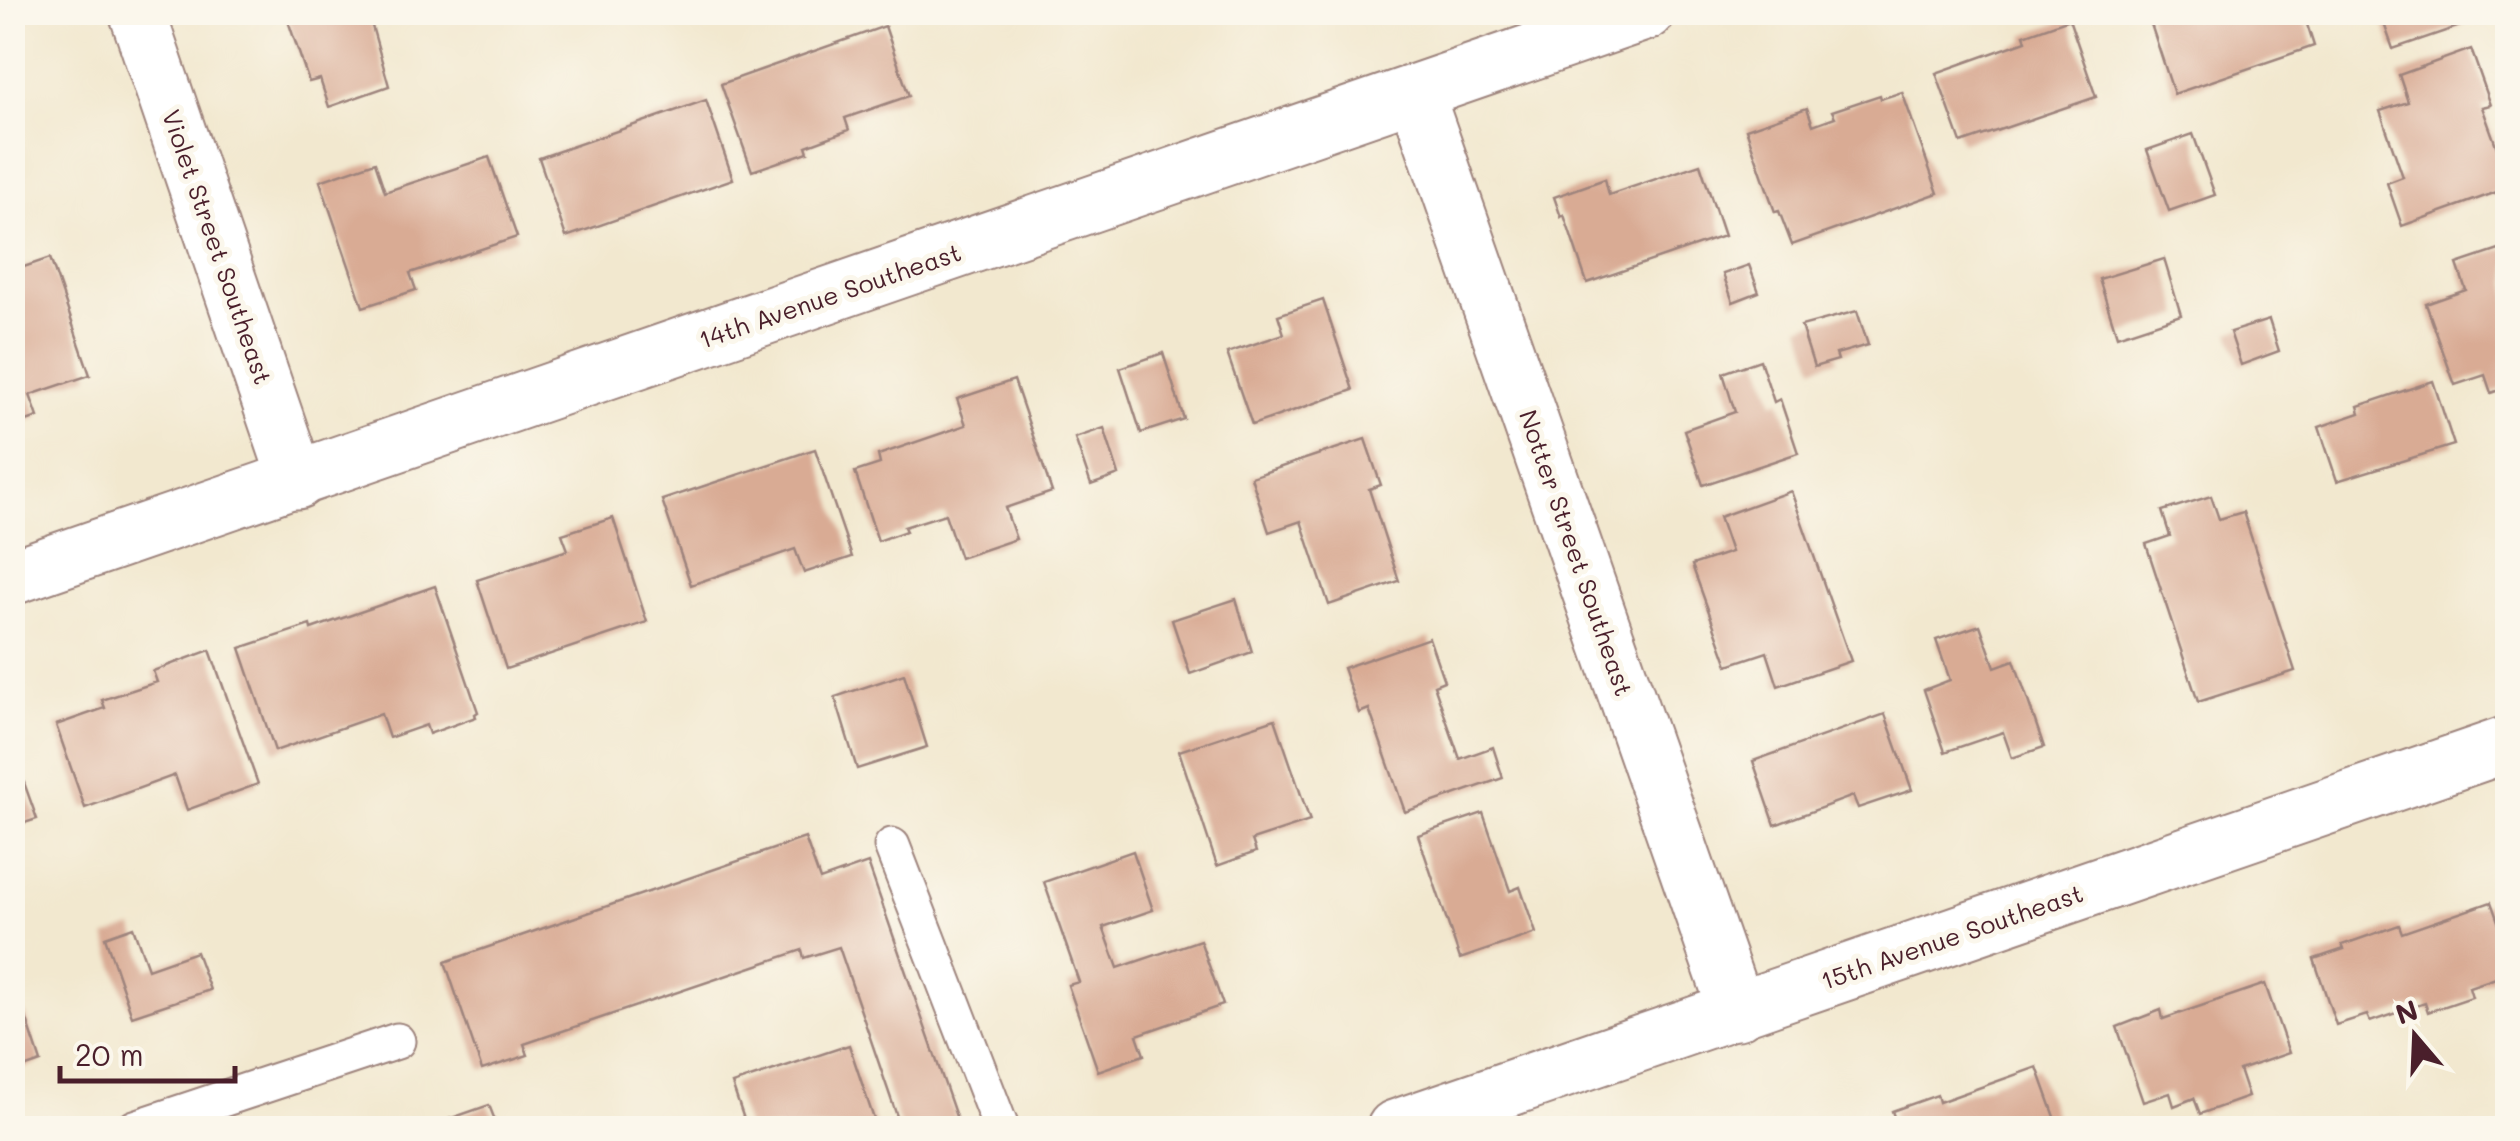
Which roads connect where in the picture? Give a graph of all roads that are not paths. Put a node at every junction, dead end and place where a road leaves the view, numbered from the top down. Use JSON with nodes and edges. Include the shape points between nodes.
{"nodes":[{"id":1,"x":137,"y":12,"type":"edge"},
{"id":2,"x":1648,"y":12,"type":"edge"},
{"id":3,"x":1416,"y":94,"type":"junction"},
{"id":4,"x":297,"y":481,"type":"junction"},
{"id":5,"x":12,"y":577,"type":"edge"},
{"id":6,"x":2508,"y":744,"type":"edge"},
{"id":7,"x":892,"y":846,"type":"dead end"},
{"id":8,"x":1737,"y":1012,"type":"junction"},
{"id":9,"x":398,"y":1041,"type":"dead end"},
{"id":10,"x":135,"y":1128,"type":"edge"},
{"id":11,"x":1001,"y":1128,"type":"edge"},
{"id":12,"x":1395,"y":1128,"type":"edge"}],
"edges":[{"from":1,"to":4,"type":"street","name":"Violet Street Southeast"},
{"from":2,"to":3,"type":"street","name":"14th Avenue Southeast"},
{"from":3,"to":4,"type":"street","name":"14th Avenue Southeast"},
{"from":3,"to":8,"type":"street","name":"Notter Street Southeast"},
{"from":4,"to":5,"type":"street","name":"14th Avenue Southeast"},
{"from":6,"to":8,"type":"street","name":"15th Avenue Southeast"},
{"from":7,"to":11,"type":"lane"},
{"from":8,"to":12,"type":"street","name":"15th Avenue Southeast"},
{"from":9,"to":10,"type":"lane"}]}
